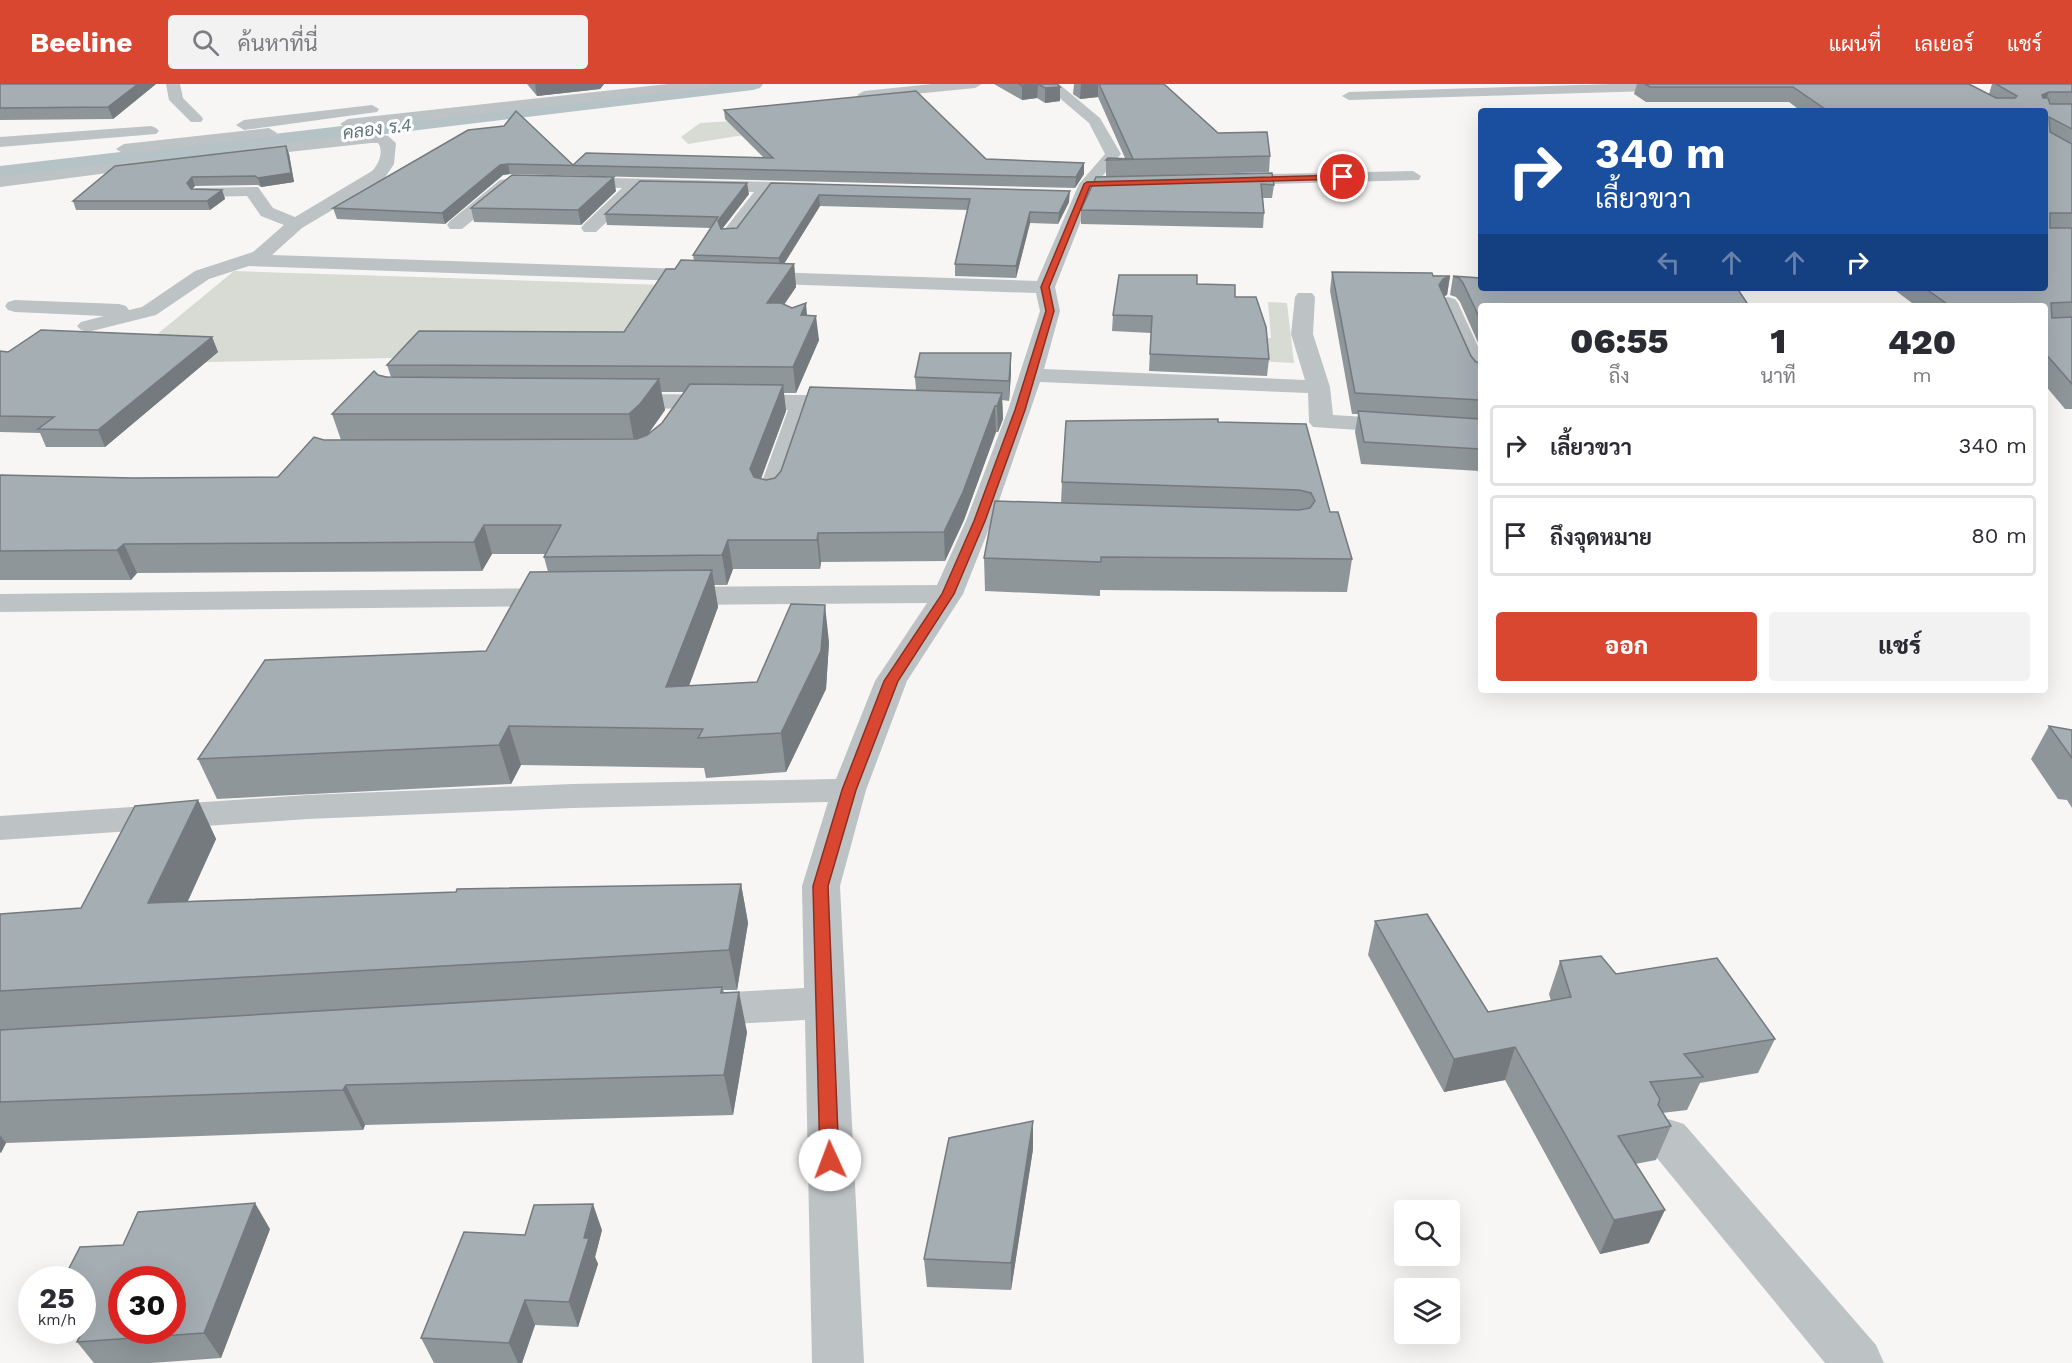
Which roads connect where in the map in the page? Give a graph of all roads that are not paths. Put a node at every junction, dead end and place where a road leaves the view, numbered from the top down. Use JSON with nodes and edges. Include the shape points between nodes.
{"nodes":[{"id":1,"x":173,"y":84,"type":"edge"},
{"id":2,"x":706,"y":84,"type":"edge"},
{"id":3,"x":975,"y":84,"type":"edge"},
{"id":4,"x":1437,"y":84,"type":"edge"},
{"id":5,"x":1754,"y":84,"type":"edge"},
{"id":6,"x":1061,"y":87,"type":"edge"},
{"id":7,"x":940,"y":88,"type":"junction"},
{"id":8,"x":1458,"y":93,"type":"junction"},
{"id":9,"x":864,"y":95,"type":"edge"},
{"id":10,"x":1349,"y":96,"type":"dead end"},
{"id":11,"x":958,"y":104,"type":"dead end"},
{"id":12,"x":447,"y":112,"type":"junction"},
{"id":13,"x":196,"y":119,"type":"dead end"},
{"id":14,"x":0,"y":142,"type":"edge"},
{"id":15,"x":106,"y":151,"type":"dead end"},
{"id":16,"x":1413,"y":176,"type":"dead end"},
{"id":17,"x":522,"y":181,"type":"edge"},
{"id":18,"x":1215,"y":181,"type":"edge"},
{"id":19,"x":0,"y":182,"type":"edge"},
{"id":20,"x":556,"y":182,"type":"edge"},
{"id":21,"x":637,"y":184,"type":"junction"},
{"id":22,"x":766,"y":187,"type":"junction"},
{"id":23,"x":825,"y":188,"type":"edge"},
{"id":24,"x":201,"y":192,"type":"edge"},
{"id":25,"x":296,"y":224,"type":"junction"},
{"id":26,"x":456,"y":225,"type":"dead end"},
{"id":27,"x":590,"y":228,"type":"dead end"},
{"id":28,"x":730,"y":234,"type":"edge"},
{"id":29,"x":243,"y":260,"type":"junction"},
{"id":30,"x":812,"y":280,"type":"junction"},
{"id":31,"x":1045,"y":287,"type":"junction"},
{"id":32,"x":1305,"y":297,"type":"dead end"},
{"id":33,"x":803,"y":302,"type":"edge"},
{"id":34,"x":1448,"y":303,"type":"edge"},
{"id":35,"x":15,"y":306,"type":"dead end"},
{"id":36,"x":149,"y":311,"type":"junction"},
{"id":37,"x":88,"y":326,"type":"dead end"},
{"id":38,"x":1478,"y":370,"type":"edge"},
{"id":39,"x":1029,"y":375,"type":"junction"},
{"id":40,"x":1319,"y":387,"type":"junction"},
{"id":41,"x":593,"y":400,"type":"edge"},
{"id":42,"x":686,"y":401,"type":"junction"},
{"id":43,"x":803,"y":402,"type":"junction"},
{"id":44,"x":872,"y":405,"type":"edge"},
{"id":45,"x":669,"y":426,"type":"edge"},
{"id":46,"x":1478,"y":431,"type":"edge"},
{"id":47,"x":769,"y":498,"type":"edge"},
{"id":48,"x":948,"y":594,"type":"junction"},
{"id":49,"x":648,"y":596,"type":"edge"},
{"id":50,"x":588,"y":597,"type":"edge"},
{"id":51,"x":0,"y":603,"type":"edge"},
{"id":52,"x":849,"y":790,"type":"junction"},
{"id":53,"x":0,"y":828,"type":"edge"},
{"id":54,"x":824,"y":1003,"type":"junction"},
{"id":55,"x":656,"y":1013,"type":"edge"},
{"id":56,"x":1668,"y":1138,"type":"edge"},
{"id":57,"x":837,"y":1363,"type":"edge"},
{"id":58,"x":1858,"y":1363,"type":"edge"}],
"edges":[{"from":1,"to":13,"type":"street","via":[[176,100],[186,105]]},
{"from":2,"to":12,"type":"street"},
{"from":3,"to":7,"type":"street"},
{"from":4,"to":8,"type":"street"},
{"from":5,"to":8,"type":"street"},
{"from":6,"to":31,"type":"street","via":[[1095,121],[1113,154],[1086,189]]},
{"from":7,"to":9,"type":"street"},
{"from":7,"to":11,"type":"street"},
{"from":8,"to":10,"type":"street"},
{"from":12,"to":14,"type":"street","via":[[452,99],[224,127]]},
{"from":12,"to":15,"type":"street"},
{"from":16,"to":18,"type":"street"},
{"from":17,"to":26,"type":"street","via":[[510,181]]},
{"from":19,"to":25,"type":"street","via":[[361,138],[388,143],[385,169]]},
{"from":20,"to":21,"type":"street"},
{"from":21,"to":22,"type":"street"},
{"from":21,"to":27,"type":"street"},
{"from":22,"to":23,"type":"street"},
{"from":22,"to":28,"type":"street"},
{"from":24,"to":25,"type":"street","via":[[252,191],[267,212]]},
{"from":25,"to":29,"type":"street","via":[[260,256]]},
{"from":29,"to":30,"type":"street"},
{"from":29,"to":36,"type":"street","via":[[202,275]]},
{"from":30,"to":31,"type":"street"},
{"from":30,"to":33,"type":"street"},
{"from":31,"to":39,"type":"street","via":[[1050,311]]},
{"from":32,"to":40,"type":"street","via":[[1302,333]]},
{"from":34,"to":38,"type":"street"},
{"from":35,"to":36,"type":"street"},
{"from":36,"to":37,"type":"street"},
{"from":39,"to":40,"type":"street"},
{"from":39,"to":48,"type":"street","via":[[1009,410],[991,521]]},
{"from":40,"to":46,"type":"street","via":[[1321,422]]},
{"from":41,"to":42,"type":"street"},
{"from":42,"to":43,"type":"street"},
{"from":42,"to":45,"type":"street"},
{"from":43,"to":44,"type":"street"},
{"from":43,"to":47,"type":"street"},
{"from":48,"to":49,"type":"street"},
{"from":48,"to":52,"type":"street","via":[[891,681]]},
{"from":50,"to":51,"type":"street"},
{"from":52,"to":53,"type":"street","via":[[572,795],[320,806]]},
{"from":52,"to":54,"type":"street","via":[[821,886]]},
{"from":54,"to":55,"type":"street"},
{"from":54,"to":57,"type":"street"},
{"from":56,"to":58,"type":"street"}]}
